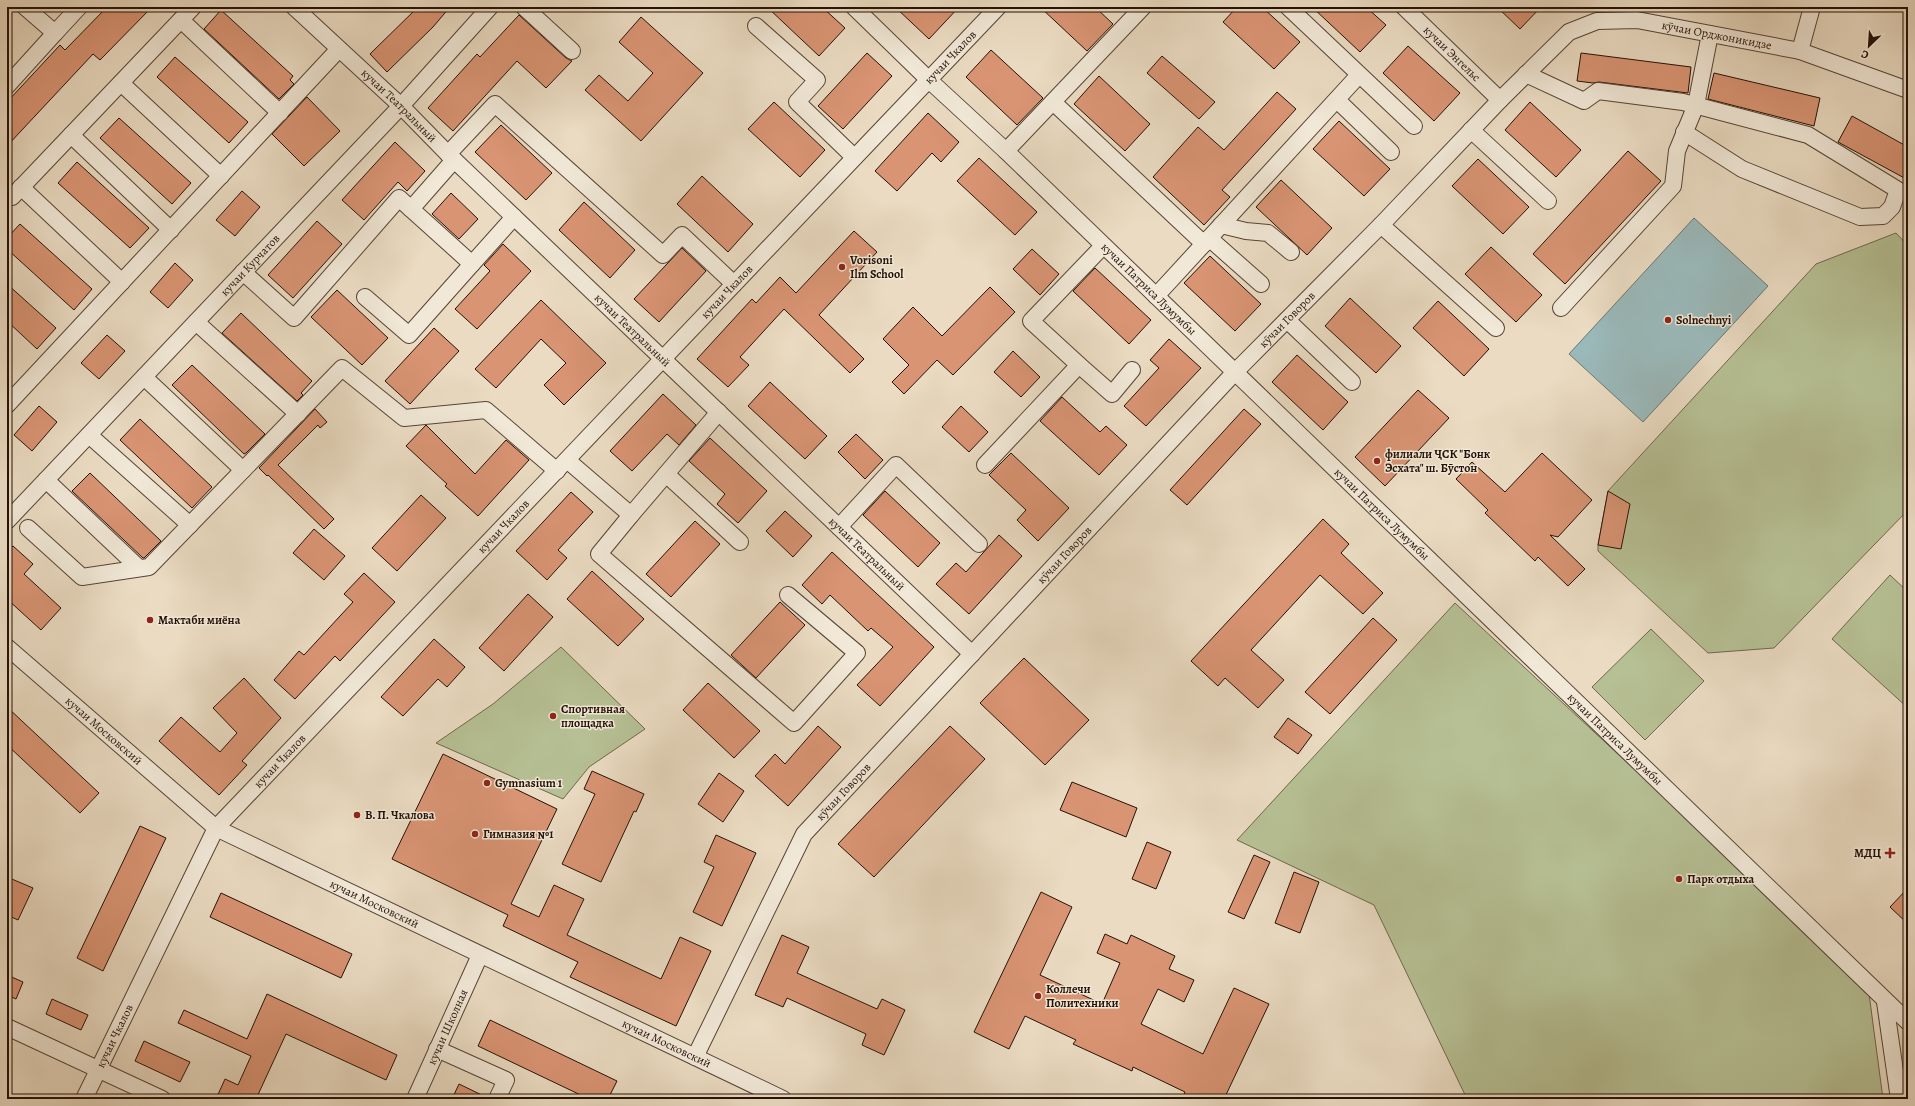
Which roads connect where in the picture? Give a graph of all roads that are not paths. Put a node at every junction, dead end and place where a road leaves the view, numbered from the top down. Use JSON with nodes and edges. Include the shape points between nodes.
{"nodes":[{"id":1,"x":26,"y":7,"type":"edge"},
{"id":2,"x":79,"y":7,"type":"edge"},
{"id":3,"x":193,"y":7,"type":"edge"},
{"id":4,"x":294,"y":7,"type":"edge"},
{"id":5,"x":490,"y":7,"type":"edge"},
{"id":6,"x":524,"y":7,"type":"edge"},
{"id":7,"x":854,"y":7,"type":"edge"},
{"id":8,"x":998,"y":7,"type":"edge"},
{"id":9,"x":1143,"y":7,"type":"edge"},
{"id":10,"x":1288,"y":7,"type":"edge"},
{"id":11,"x":1404,"y":7,"type":"edge"},
{"id":12,"x":1812,"y":7,"type":"edge"},
{"id":13,"x":181,"y":20,"type":"junction"},
{"id":14,"x":756,"y":26,"type":"dead end"},
{"id":15,"x":55,"y":33,"type":"junction"},
{"id":16,"x":1710,"y":34,"type":"junction"},
{"id":17,"x":340,"y":50,"type":"junction"},
{"id":18,"x":572,"y":51,"type":"dead end"},
{"id":19,"x":1800,"y":51,"type":"junction"},
{"id":20,"x":1526,"y":74,"type":"junction"},
{"id":21,"x":1359,"y":75,"type":"junction"},
{"id":22,"x":930,"y":81,"type":"junction"},
{"id":23,"x":121,"y":83,"type":"junction"},
{"id":24,"x":7,"y":86,"type":"edge"},
{"id":25,"x":1908,"y":90,"type":"edge"},
{"id":26,"x":1337,"y":100,"type":"junction"},
{"id":27,"x":1500,"y":100,"type":"junction"},
{"id":28,"x":1053,"y":102,"type":"junction"},
{"id":29,"x":401,"y":106,"type":"junction"},
{"id":30,"x":1696,"y":106,"type":"junction"},
{"id":31,"x":280,"y":113,"type":"junction"},
{"id":32,"x":1414,"y":126,"type":"dead end"},
{"id":33,"x":1470,"y":130,"type":"junction"},
{"id":34,"x":1684,"y":132,"type":"junction"},
{"id":35,"x":71,"y":135,"type":"junction"},
{"id":36,"x":1006,"y":150,"type":"junction"},
{"id":37,"x":1391,"y":152,"type":"dead end"},
{"id":38,"x":451,"y":157,"type":"junction"},
{"id":39,"x":854,"y":157,"type":"junction"},
{"id":40,"x":221,"y":176,"type":"junction"},
{"id":41,"x":14,"y":190,"type":"edge"},
{"id":42,"x":1548,"y":200,"type":"dead end"},
{"id":43,"x":411,"y":209,"type":"junction"},
{"id":44,"x":514,"y":217,"type":"junction"},
{"id":45,"x":1221,"y":225,"type":"junction"},
{"id":46,"x":1381,"y":225,"type":"junction"},
{"id":47,"x":171,"y":230,"type":"junction"},
{"id":48,"x":1206,"y":241,"type":"junction"},
{"id":49,"x":1104,"y":246,"type":"junction"},
{"id":50,"x":1292,"y":252,"type":"dead end"},
{"id":51,"x":472,"y":264,"type":"junction"},
{"id":52,"x":243,"y":272,"type":"junction"},
{"id":53,"x":122,"y":282,"type":"junction"},
{"id":54,"x":734,"y":284,"type":"junction"},
{"id":55,"x":1261,"y":284,"type":"dead end"},
{"id":56,"x":1156,"y":296,"type":"junction"},
{"id":57,"x":365,"y":297,"type":"dead end"},
{"id":58,"x":1561,"y":308,"type":"dead end"},
{"id":59,"x":1287,"y":320,"type":"junction"},
{"id":60,"x":196,"y":322,"type":"junction"},
{"id":61,"x":1496,"y":328,"type":"dead end"},
{"id":62,"x":664,"y":359,"type":"junction"},
{"id":63,"x":1079,"y":365,"type":"junction"},
{"id":64,"x":1132,"y":370,"type":"dead end"},
{"id":65,"x":1235,"y":372,"type":"junction"},
{"id":66,"x":144,"y":377,"type":"junction"},
{"id":67,"x":1352,"y":382,"type":"dead end"},
{"id":68,"x":7,"y":405,"type":"edge"},
{"id":69,"x":719,"y":412,"type":"junction"},
{"id":70,"x":298,"y":414,"type":"junction"},
{"id":71,"x":89,"y":435,"type":"junction"},
{"id":72,"x":985,"y":465,"type":"dead end"},
{"id":73,"x":562,"y":466,"type":"junction"},
{"id":74,"x":243,"y":470,"type":"junction"},
{"id":75,"x":666,"y":474,"type":"junction"},
{"id":76,"x":46,"y":480,"type":"junction"},
{"id":77,"x":631,"y":515,"type":"junction"},
{"id":78,"x":7,"y":521,"type":"edge"},
{"id":79,"x":190,"y":525,"type":"junction"},
{"id":80,"x":839,"y":527,"type":"junction"},
{"id":81,"x":28,"y":528,"type":"dead end"},
{"id":82,"x":740,"y":542,"type":"dead end"},
{"id":83,"x":979,"y":544,"type":"dead end"},
{"id":84,"x":139,"y":568,"type":"junction"},
{"id":85,"x":788,"y":595,"type":"dead end"},
{"id":86,"x":7,"y":647,"type":"edge"},
{"id":87,"x":972,"y":654,"type":"junction"},
{"id":88,"x":216,"y":828,"type":"junction"},
{"id":89,"x":480,"y":954,"type":"junction"},
{"id":90,"x":1885,"y":1002,"type":"junction"},
{"id":91,"x":1908,"y":1022,"type":"edge"},
{"id":92,"x":7,"y":1027,"type":"edge"},
{"id":93,"x":437,"y":1049,"type":"junction"},
{"id":94,"x":695,"y":1057,"type":"junction"},
{"id":95,"x":98,"y":1070,"type":"junction"},
{"id":96,"x":84,"y":1099,"type":"edge"},
{"id":97,"x":162,"y":1099,"type":"edge"},
{"id":98,"x":415,"y":1099,"type":"edge"},
{"id":99,"x":497,"y":1099,"type":"edge"},
{"id":100,"x":783,"y":1099,"type":"edge"},
{"id":101,"x":1899,"y":1099,"type":"edge"}],
"edges":[{"from":1,"to":15,"type":"street"},
{"from":2,"to":15,"type":"street"},
{"from":3,"to":13,"type":"street"},
{"from":4,"to":17,"type":"street","name":"кучаи Театральный"},
{"from":5,"to":29,"type":"street","name":"кучаи Курчатов"},
{"from":6,"to":18,"type":"street"},
{"from":7,"to":22,"type":"street","name":"кучаи Патриса Лумумбы"},
{"from":8,"to":22,"type":"street","name":"кучаи Чкалов"},
{"from":9,"to":28,"type":"street"},
{"from":10,"to":21,"type":"street"},
{"from":11,"to":27,"type":"street","name":"кучаи Энгельс"},
{"from":12,"to":19,"type":"street"},
{"from":13,"to":23,"type":"street"},
{"from":13,"to":31,"type":"street"},
{"from":14,"to":39,"type":"street","via":[[817,80],[797,102]]},
{"from":15,"to":24,"type":"street"},
{"from":16,"to":19,"type":"street","name":"кӯчаи Орджоникидзе"},
{"from":16,"to":20,"type":"street","name":"кӯчаи Орджоникидзе","via":[[1638,20],[1597,21],[1570,32]]},
{"from":16,"to":30,"type":"street"},
{"from":17,"to":29,"type":"street","name":"кучаи Театральный"},
{"from":17,"to":31,"type":"street"},
{"from":19,"to":25,"type":"street","name":"кӯчаи Орджоникидзе"},
{"from":20,"to":27,"type":"street","name":"кӯчаи Орджоникидзе"},
{"from":20,"to":30,"type":"street","via":[[1584,101],[1598,91]]},
{"from":21,"to":26,"type":"street"},
{"from":21,"to":32,"type":"street"},
{"from":22,"to":36,"type":"street","name":"кучаи Патриса Лумумбы"},
{"from":22,"to":39,"type":"street","name":"кучаи Чкалов"},
{"from":23,"to":35,"type":"street"},
{"from":23,"to":40,"type":"street"},
{"from":26,"to":37,"type":"street"},
{"from":26,"to":45,"type":"street"},
{"from":27,"to":33,"type":"street","name":"кӯчаи Говоров"},
{"from":28,"to":36,"type":"street"},
{"from":28,"to":48,"type":"street"},
{"from":29,"to":38,"type":"street","name":"кучаи Театральный"},
{"from":29,"to":52,"type":"street","name":"кучаи Курчатов"},
{"from":30,"to":34,"type":"street"},
{"from":30,"to":34,"type":"street","via":[[1808,135],[1898,190],[1892,207],[1883,216],[1860,217],[1742,169]]},
{"from":31,"to":40,"type":"street"},
{"from":33,"to":42,"type":"street"},
{"from":33,"to":46,"type":"street","name":"кӯчаи Говоров"},
{"from":34,"to":58,"type":"street","via":[[1677,151],[1673,186]]},
{"from":35,"to":41,"type":"street"},
{"from":35,"to":47,"type":"street"},
{"from":36,"to":49,"type":"street","name":"кучаи Патриса Лумумбы"},
{"from":38,"to":43,"type":"street"},
{"from":38,"to":44,"type":"street","name":"кучаи Театральный"},
{"from":38,"to":54,"type":"street","via":[[495,104],[663,255],[682,235]]},
{"from":39,"to":54,"type":"street","name":"кучаи Чкалов"},
{"from":40,"to":47,"type":"street"},
{"from":41,"to":53,"type":"street"},
{"from":43,"to":51,"type":"street"},
{"from":43,"to":52,"type":"street","via":[[399,198],[294,318]]},
{"from":44,"to":51,"type":"street"},
{"from":44,"to":62,"type":"street","name":"кучаи Театральный"},
{"from":45,"to":48,"type":"street"},
{"from":45,"to":50,"type":"street","via":[[1268,233]]},
{"from":46,"to":59,"type":"street","name":"кӯчаи Говоров"},
{"from":46,"to":61,"type":"street"},
{"from":47,"to":53,"type":"street"},
{"from":48,"to":55,"type":"street"},
{"from":48,"to":56,"type":"street"},
{"from":49,"to":56,"type":"street","name":"кучаи Патриса Лумумбы"},
{"from":49,"to":63,"type":"street","via":[[1031,321]]},
{"from":51,"to":57,"type":"street","via":[[408,335]]},
{"from":52,"to":60,"type":"street","name":"кучаи Курчатов"},
{"from":53,"to":68,"type":"street"},
{"from":54,"to":62,"type":"street","name":"кучаи Чкалов"},
{"from":56,"to":65,"type":"street","name":"кучаи Патриса Лумумбы"},
{"from":59,"to":65,"type":"street","name":"кӯчаи Говоров"},
{"from":59,"to":67,"type":"street"},
{"from":60,"to":66,"type":"street","name":"кучаи Курчатов"},
{"from":60,"to":70,"type":"street"},
{"from":62,"to":69,"type":"street","name":"кучаи Театральный"},
{"from":62,"to":73,"type":"street","name":"кучаи Чкалов"},
{"from":63,"to":64,"type":"street","via":[[1112,394]]},
{"from":63,"to":72,"type":"street"},
{"from":65,"to":87,"type":"street","name":"кӯчаи Говоров"},
{"from":65,"to":90,"type":"street","name":"кучаи Патриса Лумумбы"},
{"from":66,"to":71,"type":"street","name":"кучаи Курчатов"},
{"from":66,"to":74,"type":"street"},
{"from":69,"to":75,"type":"street"},
{"from":69,"to":80,"type":"street","name":"кучаи Театральный"},
{"from":70,"to":73,"type":"street","via":[[342,368],[404,418],[486,410]]},
{"from":70,"to":74,"type":"street"},
{"from":71,"to":76,"type":"street","name":"кучаи Курчатов"},
{"from":71,"to":79,"type":"street"},
{"from":73,"to":77,"type":"street"},
{"from":73,"to":88,"type":"street","name":"кучаи Чкалов"},
{"from":74,"to":79,"type":"street"},
{"from":75,"to":77,"type":"street"},
{"from":75,"to":82,"type":"street"},
{"from":76,"to":78,"type":"street","name":"кучаи Курчатов"},
{"from":76,"to":84,"type":"street"},
{"from":77,"to":85,"type":"street","via":[[598,554],[794,723],[857,653]]},
{"from":79,"to":84,"type":"street","via":[[149,567]]},
{"from":80,"to":83,"type":"street","via":[[896,466]]},
{"from":80,"to":87,"type":"street","name":"кучаи Театральный"},
{"from":81,"to":84,"type":"street","via":[[82,577]]},
{"from":86,"to":88,"type":"street","name":"кучаи Московский"},
{"from":87,"to":94,"type":"street","name":"кӯчаи Говоров","via":[[804,834]]},
{"from":88,"to":89,"type":"street","name":"кучаи Московский"},
{"from":88,"to":95,"type":"street","name":"кучаи Чкалов"},
{"from":89,"to":93,"type":"street","name":"кучаи Школная"},
{"from":89,"to":94,"type":"street","name":"кучаи Московский"},
{"from":90,"to":91,"type":"street","name":"кучаи Патриса Лумумбы"},
{"from":90,"to":101,"type":"street"},
{"from":92,"to":95,"type":"street"},
{"from":93,"to":98,"type":"street","name":"кучаи Школная"},
{"from":93,"to":99,"type":"street","via":[[506,1080]]},
{"from":94,"to":100,"type":"street","name":"кучаи Московский"},
{"from":95,"to":96,"type":"street","name":"кучаи Чкалов"},
{"from":95,"to":97,"type":"street"}]}
